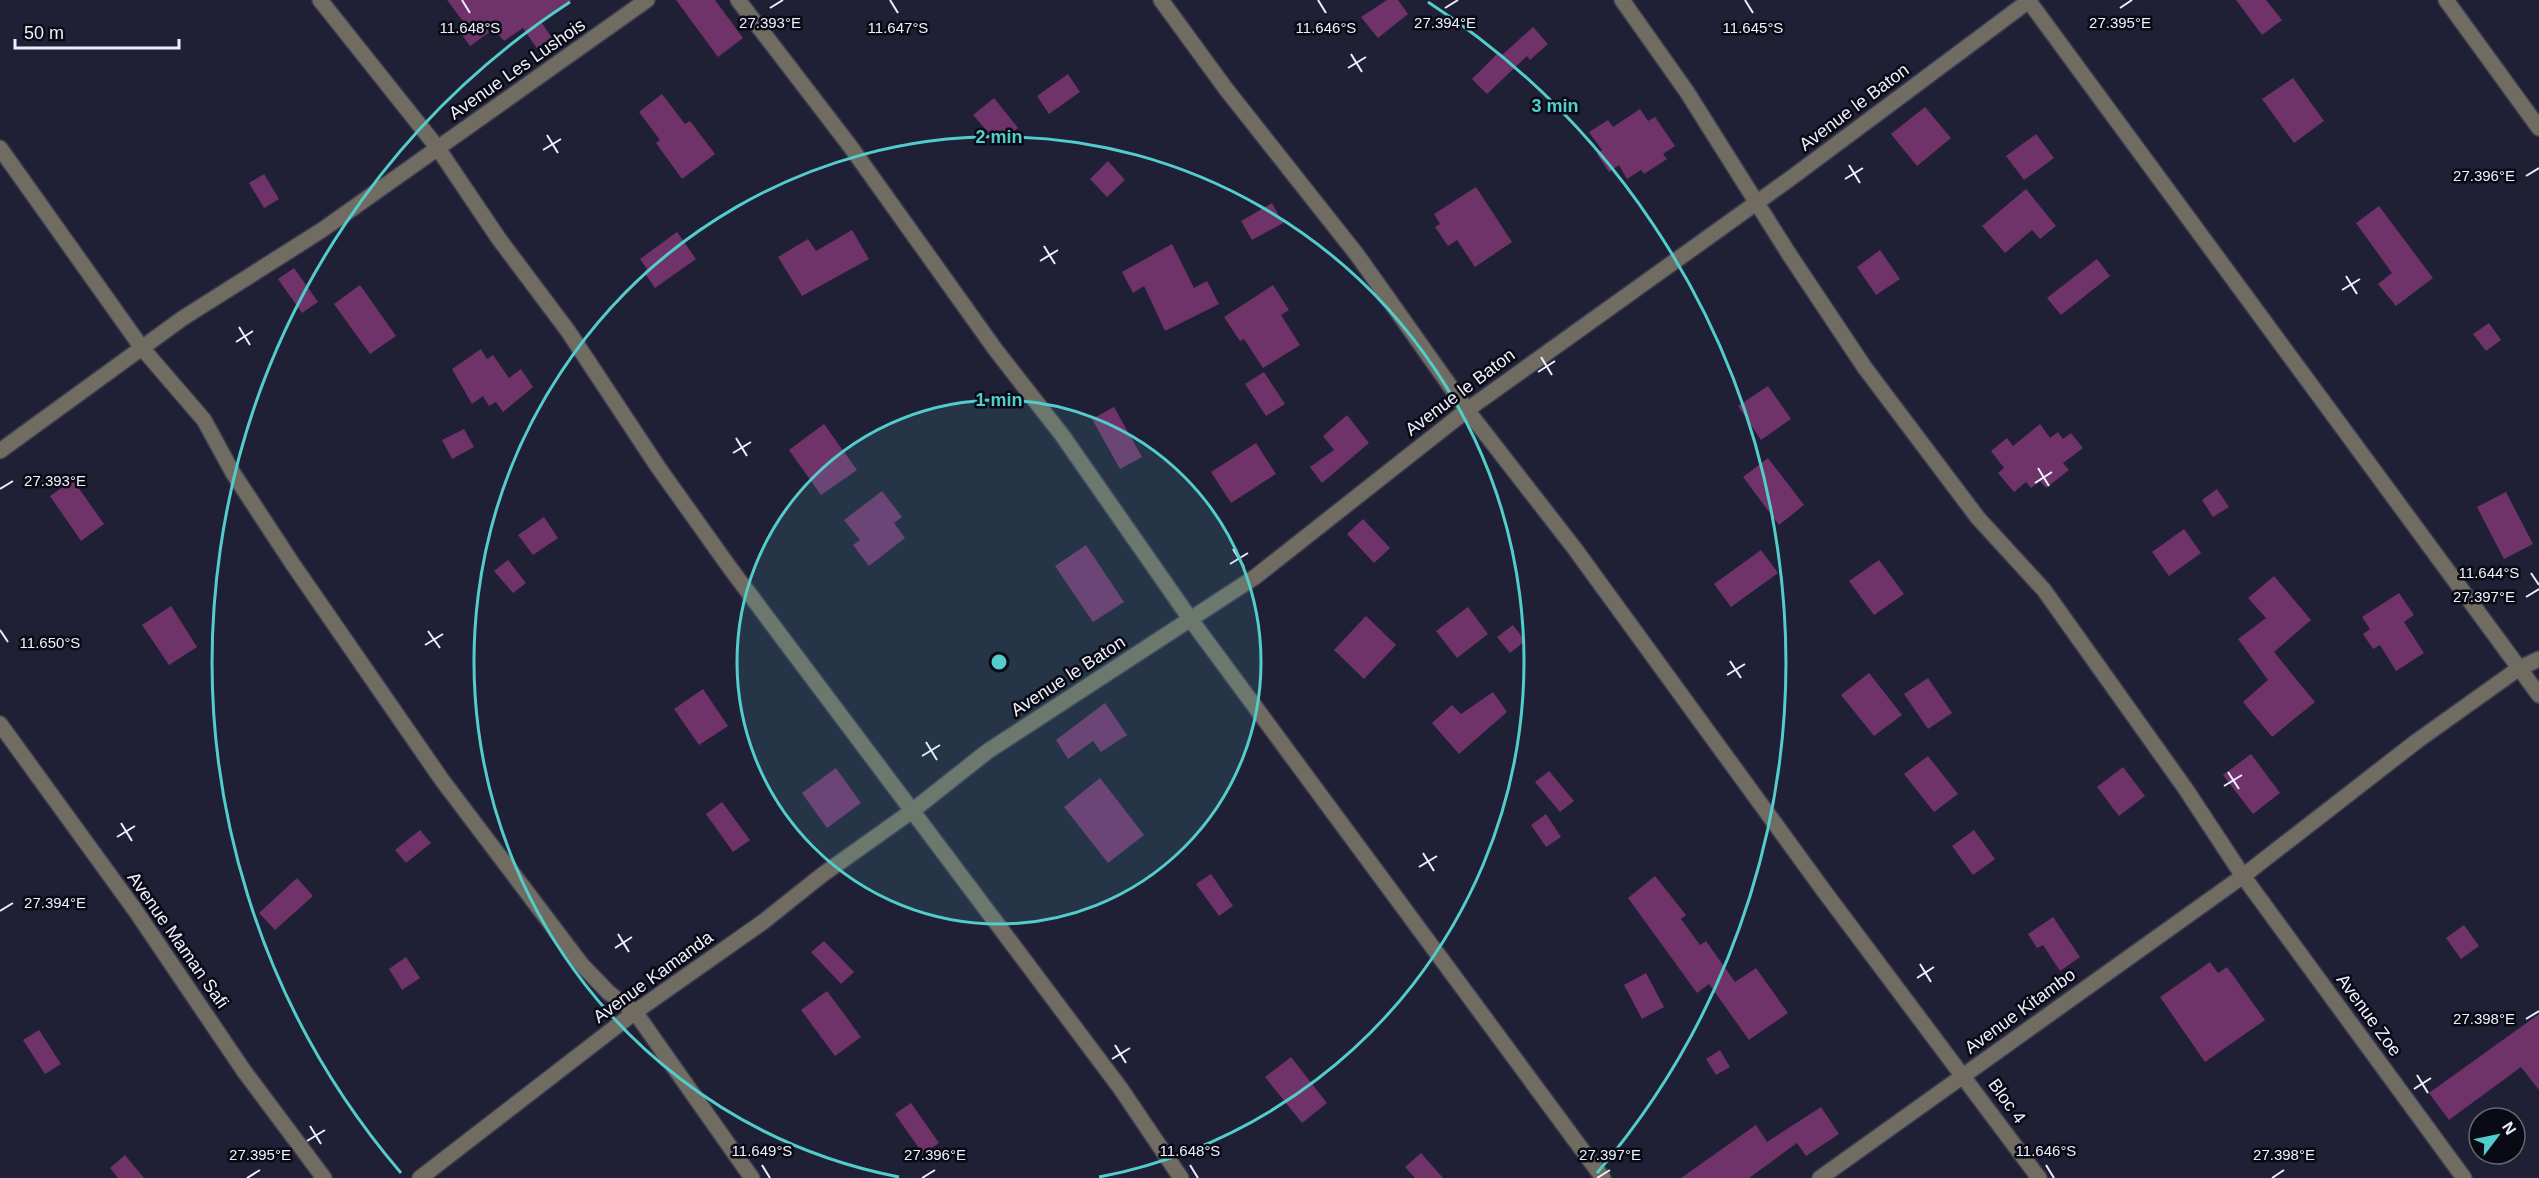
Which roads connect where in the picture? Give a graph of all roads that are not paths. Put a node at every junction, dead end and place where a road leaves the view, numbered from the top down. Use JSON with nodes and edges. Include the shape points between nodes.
{"nodes":[{"id":1,"x":320,"y":0,"type":"edge"},
{"id":2,"x":647,"y":0,"type":"edge"},
{"id":3,"x":738,"y":0,"type":"edge"},
{"id":4,"x":1161,"y":0,"type":"edge"},
{"id":5,"x":1622,"y":0,"type":"edge"},
{"id":6,"x":2028,"y":0,"type":"edge"},
{"id":7,"x":2446,"y":0,"type":"edge"},
{"id":8,"x":2539,"y":128,"type":"edge"},
{"id":9,"x":437,"y":147,"type":"junction"},
{"id":10,"x":0,"y":148,"type":"edge"},
{"id":11,"x":1758,"y":201,"type":"junction"},
{"id":12,"x":142,"y":348,"type":"junction"},
{"id":13,"x":1467,"y":410,"type":"junction"},
{"id":14,"x":0,"y":452,"type":"edge"},
{"id":15,"x":1191,"y":620,"type":"junction"},
{"id":16,"x":2539,"y":659,"type":"edge"},
{"id":17,"x":2518,"y":669,"type":"junction"},
{"id":18,"x":2539,"y":695,"type":"edge"},
{"id":19,"x":0,"y":724,"type":"edge"},
{"id":20,"x":912,"y":811,"type":"junction"},
{"id":21,"x":2243,"y":876,"type":"junction"},
{"id":22,"x":635,"y":1012,"type":"junction"},
{"id":23,"x":1964,"y":1075,"type":"junction"},
{"id":24,"x":324,"y":1178,"type":"edge"},
{"id":25,"x":420,"y":1178,"type":"edge"},
{"id":26,"x":752,"y":1178,"type":"edge"},
{"id":27,"x":1181,"y":1178,"type":"edge"},
{"id":28,"x":1603,"y":1178,"type":"edge"},
{"id":29,"x":1820,"y":1178,"type":"edge"},
{"id":30,"x":2040,"y":1178,"type":"edge"},
{"id":31,"x":2464,"y":1178,"type":"edge"}],
"edges":[{"from":1,"to":9,"type":"street"},
{"from":2,"to":9,"type":"street","name":"Avenue Les Lushois"},
{"from":3,"to":15,"type":"street","via":[[1062,435]]},
{"from":4,"to":13,"type":"street","name":"Bloc 4","via":[[1358,256]]},
{"from":5,"to":11,"type":"street","name":"Avenue Zoe"},
{"from":6,"to":11,"type":"street","name":"Avenue le Baton"},
{"from":6,"to":17,"type":"street"},
{"from":7,"to":8,"type":"street"},
{"from":9,"to":12,"type":"street","name":"Avenue Les Lushois","via":[[322,230]]},
{"from":9,"to":20,"type":"street","via":[[568,331],[657,467]]},
{"from":10,"to":12,"type":"street"},
{"from":11,"to":13,"type":"street","name":"Avenue le Baton"},
{"from":11,"to":21,"type":"street","name":"Avenue Zoe","via":[[1865,368],[1978,518],[2044,590]]},
{"from":12,"to":14,"type":"street","name":"Avenue Les Lushois"},
{"from":12,"to":22,"type":"street","via":[[204,420],[232,473],[298,573],[455,798],[582,965],[609,993]]},
{"from":13,"to":15,"type":"street","name":"Avenue le Baton","via":[[1255,577]]},
{"from":13,"to":23,"type":"street","name":"Bloc 4","via":[[1575,549],[1824,891]]},
{"from":15,"to":20,"type":"street","name":"Avenue le Baton","via":[[988,751]]},
{"from":15,"to":28,"type":"street"},
{"from":16,"to":17,"type":"street","name":"Avenue Kitambo"},
{"from":17,"to":18,"type":"street"},
{"from":17,"to":21,"type":"street","name":"Avenue Kitambo","via":[[2317,816]]},
{"from":19,"to":24,"type":"street","name":"Avenue Maman Safi"},
{"from":20,"to":22,"type":"street","name":"Avenue Kamanda"},
{"from":20,"to":27,"type":"street","via":[[1121,1089]]},
{"from":21,"to":23,"type":"street","name":"Avenue Kitambo"},
{"from":21,"to":31,"type":"street","name":"Avenue Zoe"},
{"from":22,"to":25,"type":"street","name":"Avenue Kamanda"},
{"from":22,"to":26,"type":"street"},
{"from":23,"to":29,"type":"street","name":"Avenue Kitambo"},
{"from":23,"to":30,"type":"street","name":"Bloc 4"}]}
